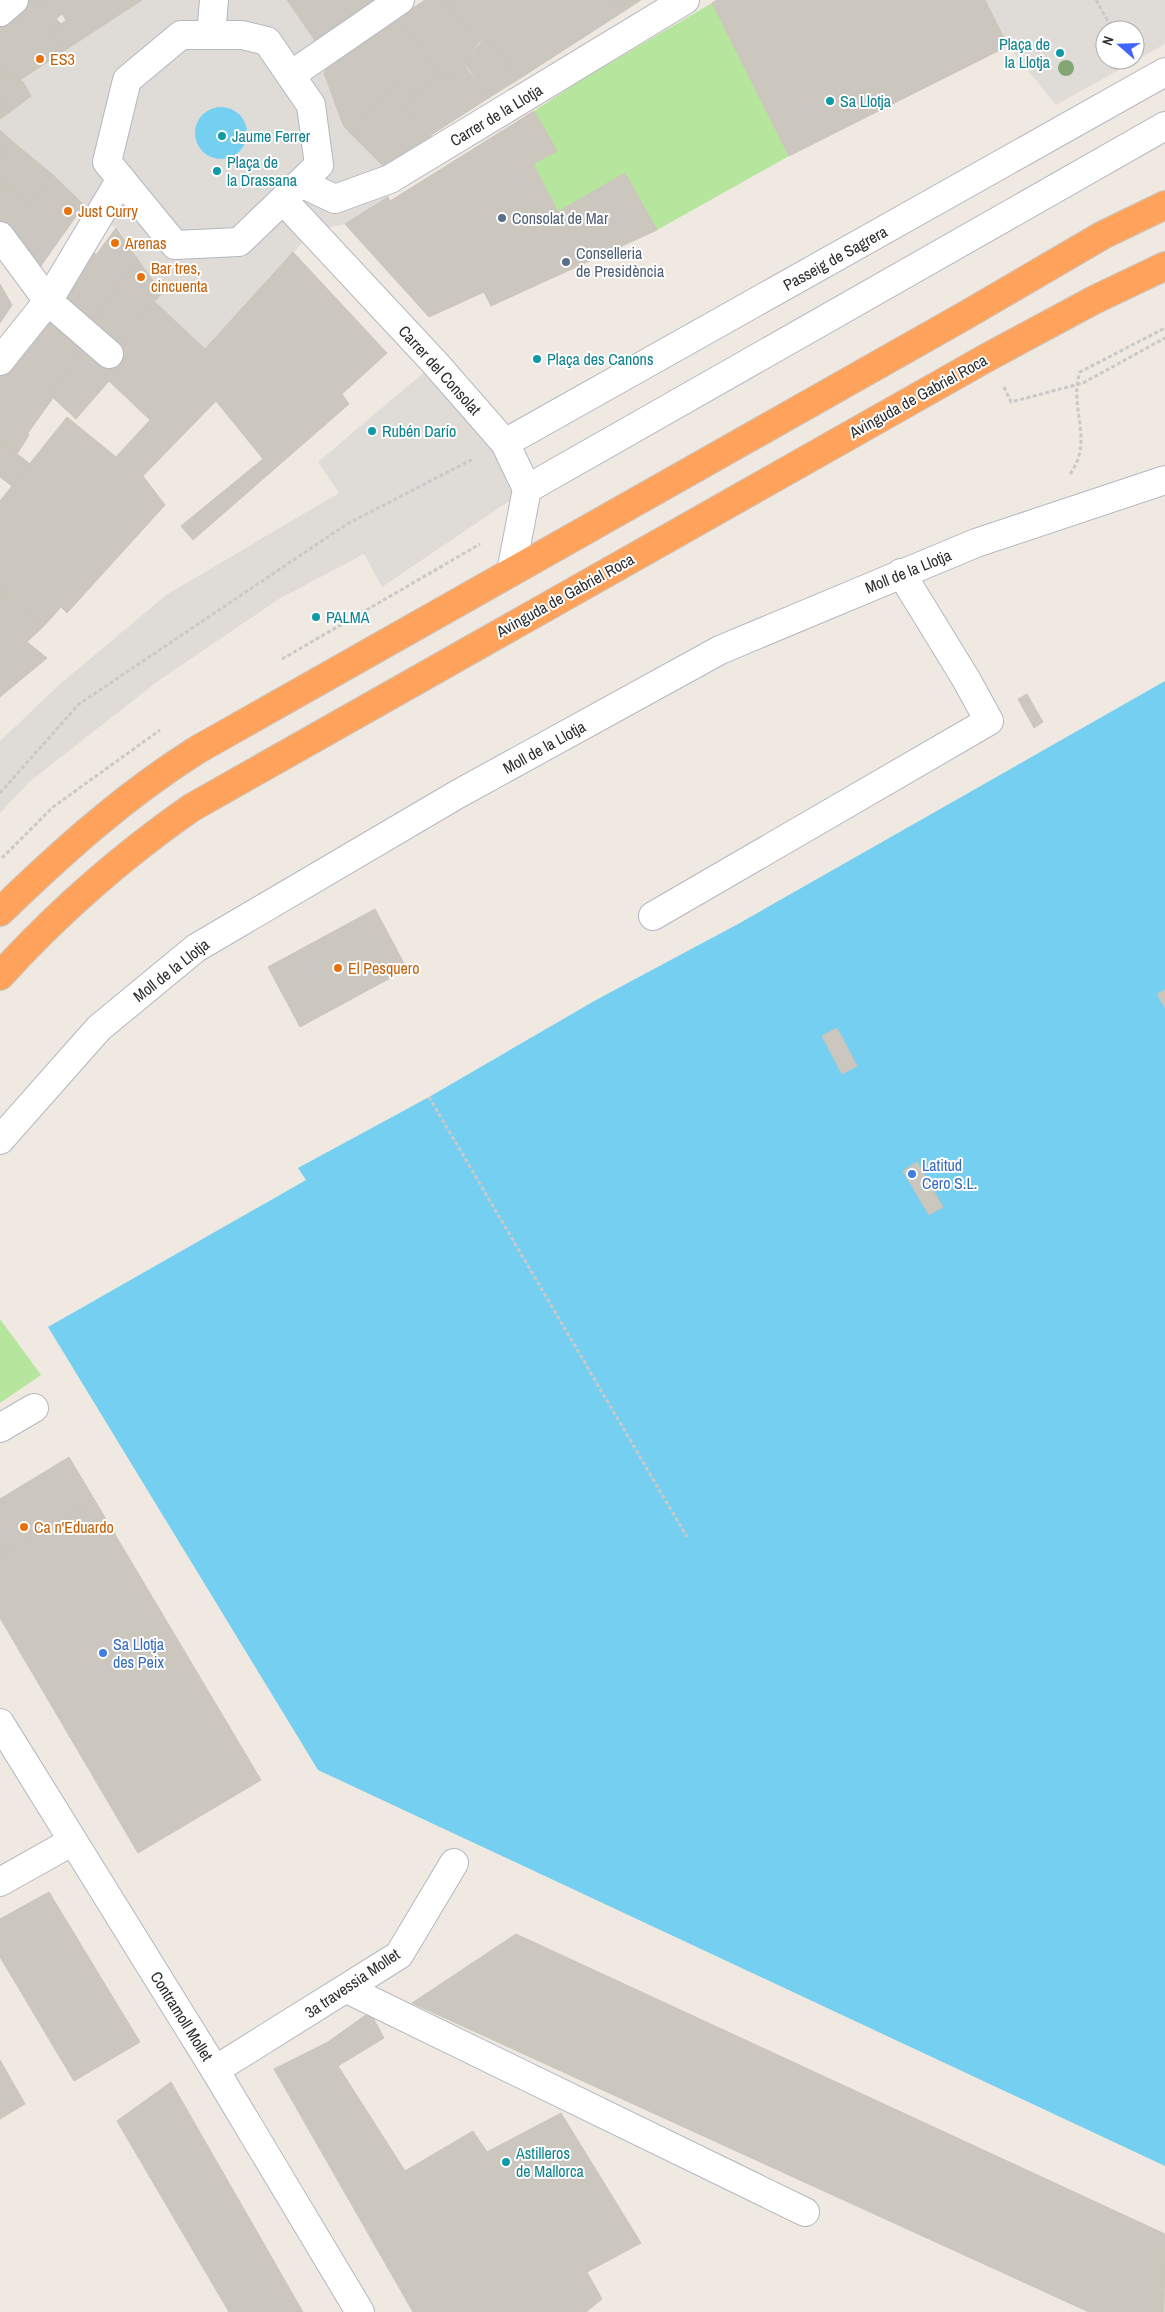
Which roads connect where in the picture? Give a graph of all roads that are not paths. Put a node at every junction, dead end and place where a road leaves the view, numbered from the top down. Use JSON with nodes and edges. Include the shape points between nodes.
{"nodes":[{"id":1,"x":14,"y":0,"type":"edge"},
{"id":2,"x":214,"y":0,"type":"edge"},
{"id":3,"x":400,"y":0,"type":"edge"},
{"id":4,"x":685,"y":0,"type":"edge"},
{"id":5,"x":0,"y":12,"type":"edge"},
{"id":6,"x":211,"y":35,"type":"junction"},
{"id":7,"x":1165,"y":72,"type":"edge"},
{"id":8,"x":291,"y":75,"type":"junction"},
{"id":9,"x":1165,"y":126,"type":"edge"},
{"id":10,"x":120,"y":179,"type":"junction"},
{"id":11,"x":292,"y":191,"type":"junction"},
{"id":12,"x":1165,"y":205,"type":"edge"},
{"id":13,"x":0,"y":236,"type":"edge"},
{"id":14,"x":1165,"y":266,"type":"edge"},
{"id":15,"x":48,"y":301,"type":"junction"},
{"id":16,"x":109,"y":354,"type":"dead end"},
{"id":17,"x":0,"y":360,"type":"edge"},
{"id":18,"x":505,"y":443,"type":"junction"},
{"id":19,"x":1165,"y":480,"type":"edge"},
{"id":20,"x":527,"y":489,"type":"junction"},
{"id":21,"x":511,"y":572,"type":"junction"},
{"id":22,"x":901,"y":573,"type":"junction"},
{"id":23,"x":0,"y":912,"type":"edge"},
{"id":24,"x":653,"y":916,"type":"dead end"},
{"id":25,"x":0,"y":976,"type":"edge"},
{"id":26,"x":0,"y":1140,"type":"edge"},
{"id":27,"x":34,"y":1408,"type":"dead end"},
{"id":28,"x":0,"y":1428,"type":"edge"},
{"id":29,"x":0,"y":1723,"type":"edge"},
{"id":30,"x":73,"y":1841,"type":"junction"},
{"id":31,"x":454,"y":1863,"type":"dead end"},
{"id":32,"x":0,"y":1882,"type":"edge"},
{"id":33,"x":347,"y":1989,"type":"junction"},
{"id":34,"x":215,"y":2070,"type":"junction"},
{"id":35,"x":805,"y":2212,"type":"dead end"},
{"id":36,"x":360,"y":2312,"type":"edge"}],
"edges":[{"from":1,"to":5,"type":"street"},
{"from":2,"to":6,"type":"street"},
{"from":3,"to":8,"type":"street"},
{"from":4,"to":11,"type":"street","name":"Carrer de la Llotja","via":[[390,179],[335,199]]},
{"from":6,"to":8,"type":"street","via":[[242,35],[267,42]]},
{"from":6,"to":10,"type":"street","via":[[181,35],[127,80],[107,162]]},
{"from":7,"to":18,"type":"street","name":"Passeig de Sagrera"},
{"from":8,"to":11,"type":"street","via":[[311,105],[319,166]]},
{"from":9,"to":20,"type":"street"},
{"from":10,"to":11,"type":"street","via":[[175,245],[239,242]]},
{"from":10,"to":15,"type":"street"},
{"from":11,"to":18,"type":"street","name":"Carrer del Consolat"},
{"from":12,"to":21,"type":"highway","via":[[1103,235]]},
{"from":13,"to":15,"type":"street"},
{"from":14,"to":25,"type":"highway","name":"Avinguda de Gabriel Roca","via":[[988,357],[192,808],[84,891]]},
{"from":15,"to":16,"type":"street"},
{"from":15,"to":17,"type":"street"},
{"from":18,"to":20,"type":"street","name":"Carrer del Consolat"},
{"from":19,"to":22,"type":"street","name":"Moll de la Llotja","via":[[976,543]]},
{"from":20,"to":21,"type":"street"},
{"from":21,"to":23,"type":"highway","via":[[159,774],[88,829]]},
{"from":22,"to":24,"type":"street","via":[[989,721]]},
{"from":22,"to":26,"type":"street","name":"Moll de la Llotja","via":[[720,650],[458,794],[196,948],[99,1028]]},
{"from":27,"to":28,"type":"street"},
{"from":29,"to":30,"type":"street","name":"Contramoll Mollet"},
{"from":30,"to":32,"type":"street"},
{"from":30,"to":34,"type":"street","name":"Contramoll Mollet"},
{"from":31,"to":33,"type":"street","name":"3a travessia Mollet","via":[[399,1955]]},
{"from":33,"to":34,"type":"street","name":"3a travessia Mollet"},
{"from":33,"to":35,"type":"street"},
{"from":34,"to":36,"type":"street","name":"Contramoll Mollet"}]}
